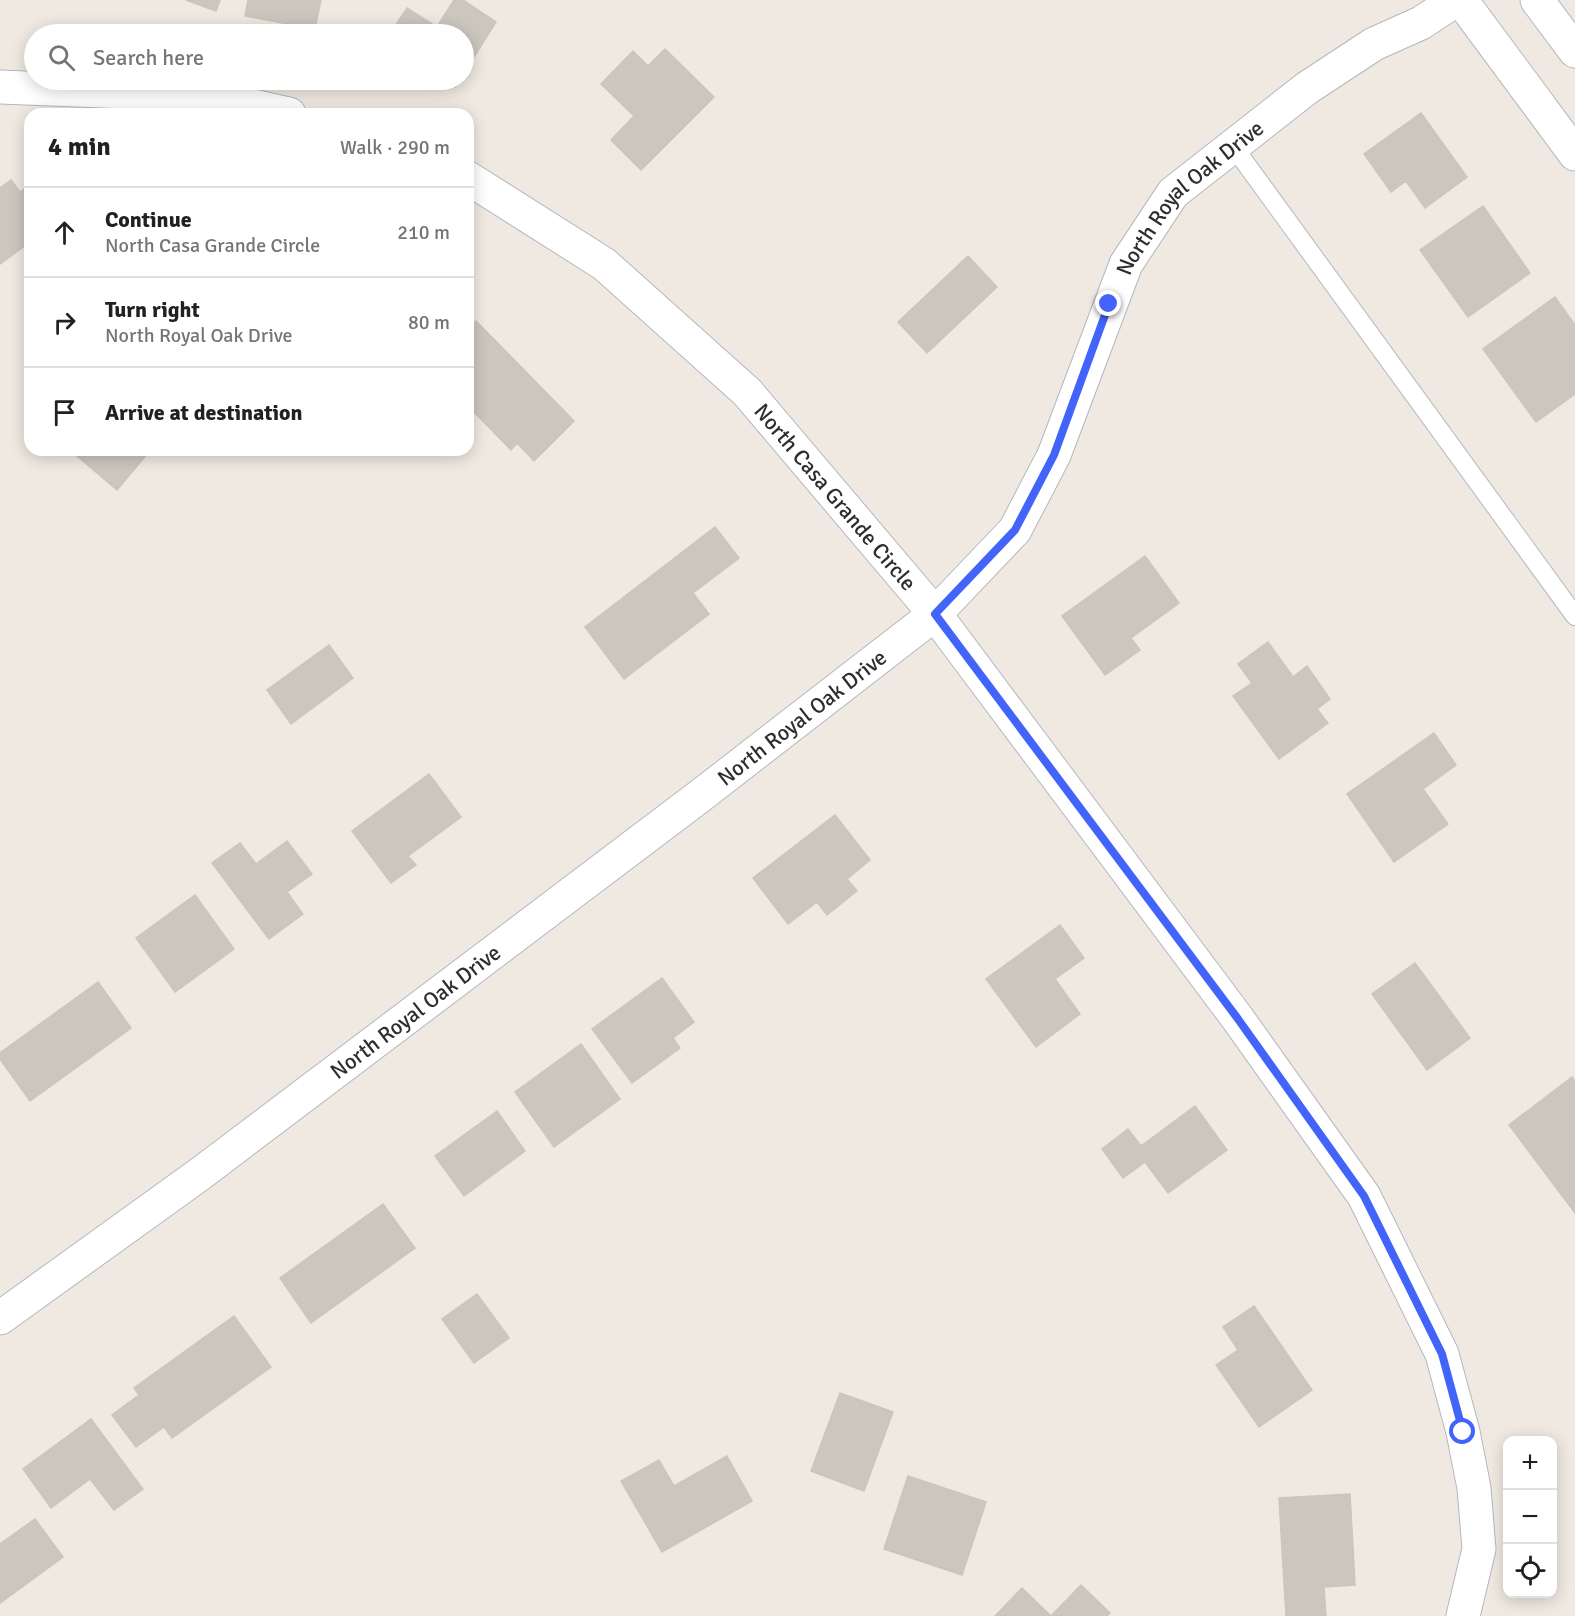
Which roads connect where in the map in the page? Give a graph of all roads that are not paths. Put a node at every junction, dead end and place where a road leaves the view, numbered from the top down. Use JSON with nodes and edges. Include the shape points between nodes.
{"nodes":[{"id":1,"x":1456,"y":0,"type":"edge"},
{"id":2,"x":1461,"y":0,"type":"edge"},
{"id":3,"x":1537,"y":0,"type":"edge"},
{"id":4,"x":1575,"y":51,"type":"edge"},
{"id":5,"x":0,"y":87,"type":"edge"},
{"id":6,"x":24,"y":88,"type":"edge"},
{"id":7,"x":76,"y":90,"type":"edge"},
{"id":8,"x":262,"y":108,"type":"edge"},
{"id":9,"x":1233,"y":146,"type":"junction"},
{"id":10,"x":1575,"y":154,"type":"edge"},
{"id":11,"x":474,"y":182,"type":"edge"},
{"id":12,"x":935,"y":614,"type":"junction"},
{"id":13,"x":1575,"y":616,"type":"edge"},
{"id":14,"x":0,"y":1318,"type":"edge"},
{"id":15,"x":1463,"y":1616,"type":"edge"}],
"edges":[{"from":1,"to":9,"type":"street","name":"North Royal Oak Drive","via":[[1421,23],[1374,44],[1307,88]]},
{"from":2,"to":10,"type":"street"},
{"from":3,"to":4,"type":"street"},
{"from":5,"to":6,"type":"street"},
{"from":7,"to":8,"type":"street","via":[[203,95]]},
{"from":9,"to":12,"type":"street","name":"North Royal Oak Drive","via":[[1173,193],[1126,264],[1054,455],[1015,530]]},
{"from":9,"to":13,"type":"lane"},
{"from":11,"to":12,"type":"street","name":"North Casa Grande Circle","via":[[604,264],[747,392]]},
{"from":12,"to":14,"type":"street","name":"North Royal Oak Drive","via":[[200,1174]]},
{"from":12,"to":15,"type":"street","name":"North Casa Grande Circle","via":[[1238,1019],[1364,1196],[1442,1354],[1463,1432],[1474,1488],[1479,1549]]}]}
